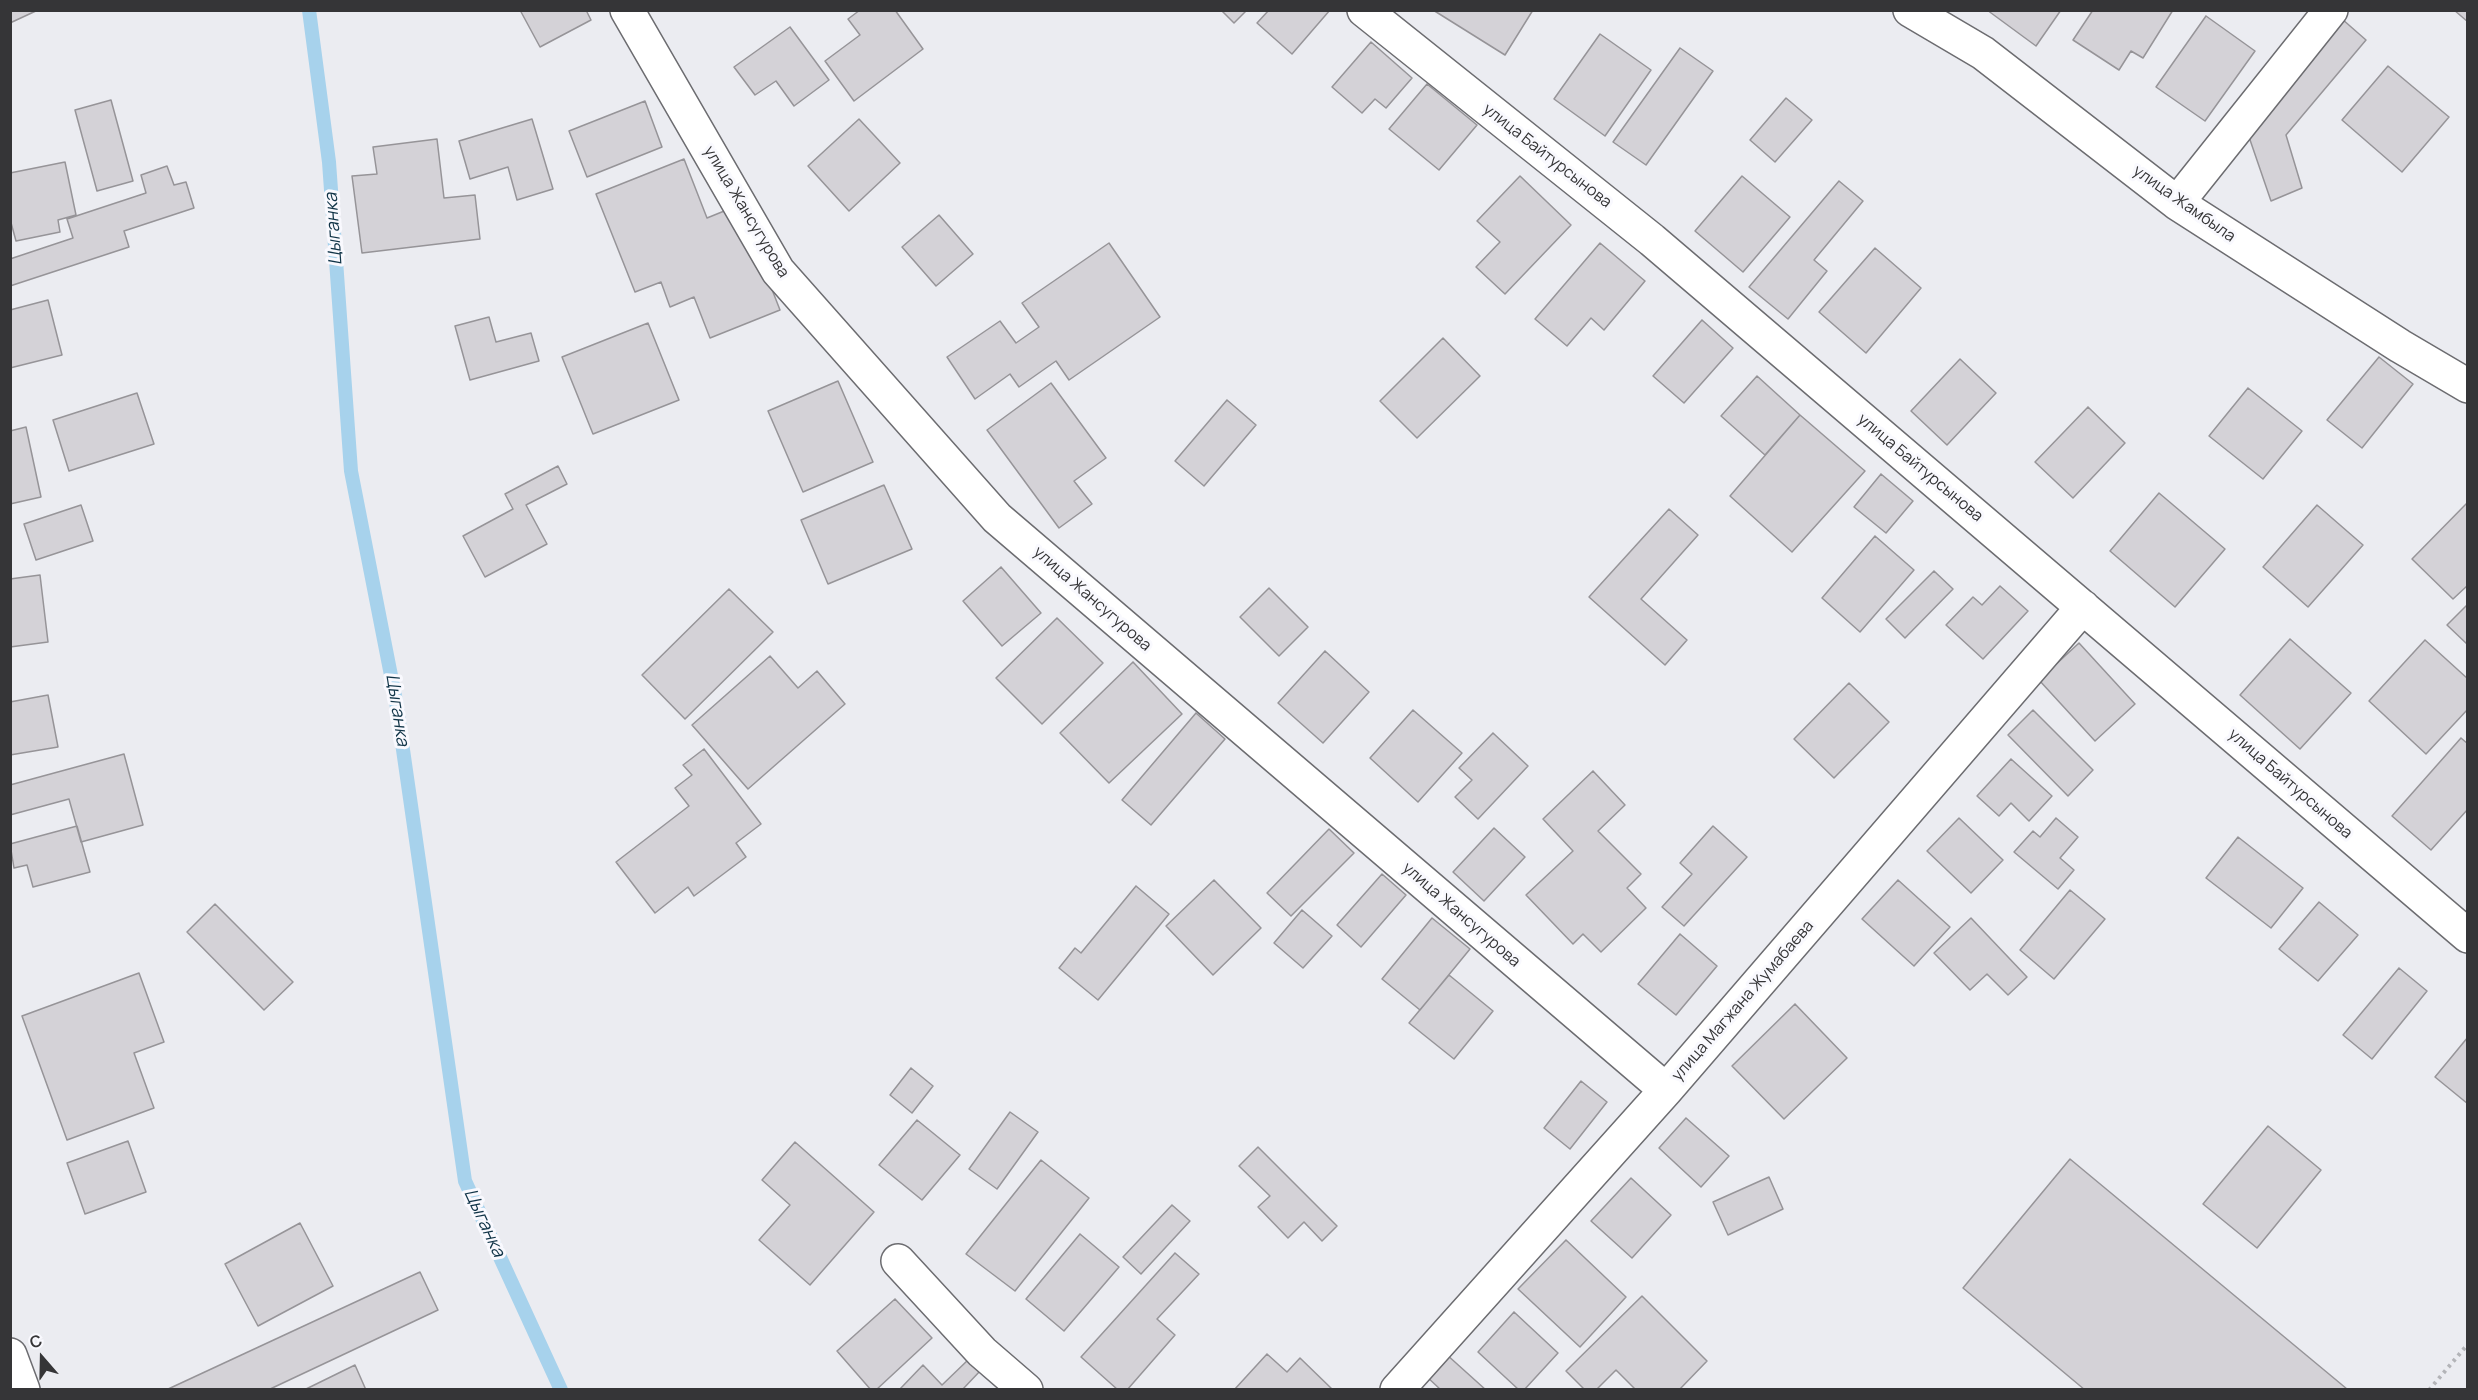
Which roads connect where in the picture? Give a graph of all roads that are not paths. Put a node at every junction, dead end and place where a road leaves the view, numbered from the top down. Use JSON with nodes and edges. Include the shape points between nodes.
{"nodes":[{"id":1,"x":627,"y":10,"type":"edge"},
{"id":2,"x":1364,"y":10,"type":"edge"},
{"id":3,"x":1910,"y":10,"type":"edge"},
{"id":4,"x":2331,"y":10,"type":"edge"},
{"id":5,"x":2177,"y":203,"type":"junction"},
{"id":6,"x":2468,"y":386,"type":"edge"},
{"id":7,"x":2083,"y":607,"type":"junction"},
{"id":8,"x":2468,"y":936,"type":"edge"},
{"id":9,"x":1666,"y":1090,"type":"junction"},
{"id":10,"x":898,"y":1262,"type":"dead end"},
{"id":11,"x":1026,"y":1389,"type":"edge"},
{"id":12,"x":1397,"y":1389,"type":"edge"}],
"edges":[{"from":1,"to":9,"type":"street","name":"улица Жансугурова","via":[[778,271],[997,518]]},
{"from":2,"to":7,"type":"street","name":"улица Байтурсынова","via":[[1652,240]]},
{"from":3,"to":5,"type":"street","name":"улица Жамбыла","via":[[1983,52]]},
{"from":4,"to":5,"type":"street"},
{"from":5,"to":6,"type":"street","name":"улица Жамбыла"},
{"from":7,"to":8,"type":"street","name":"улица Байтурсынова"},
{"from":7,"to":9,"type":"street","name":"улица Магжана Жумабаева"},
{"from":9,"to":12,"type":"street","name":"улица Магжана Жумабаева"},
{"from":10,"to":11,"type":"street","via":[[982,1353]]}]}
